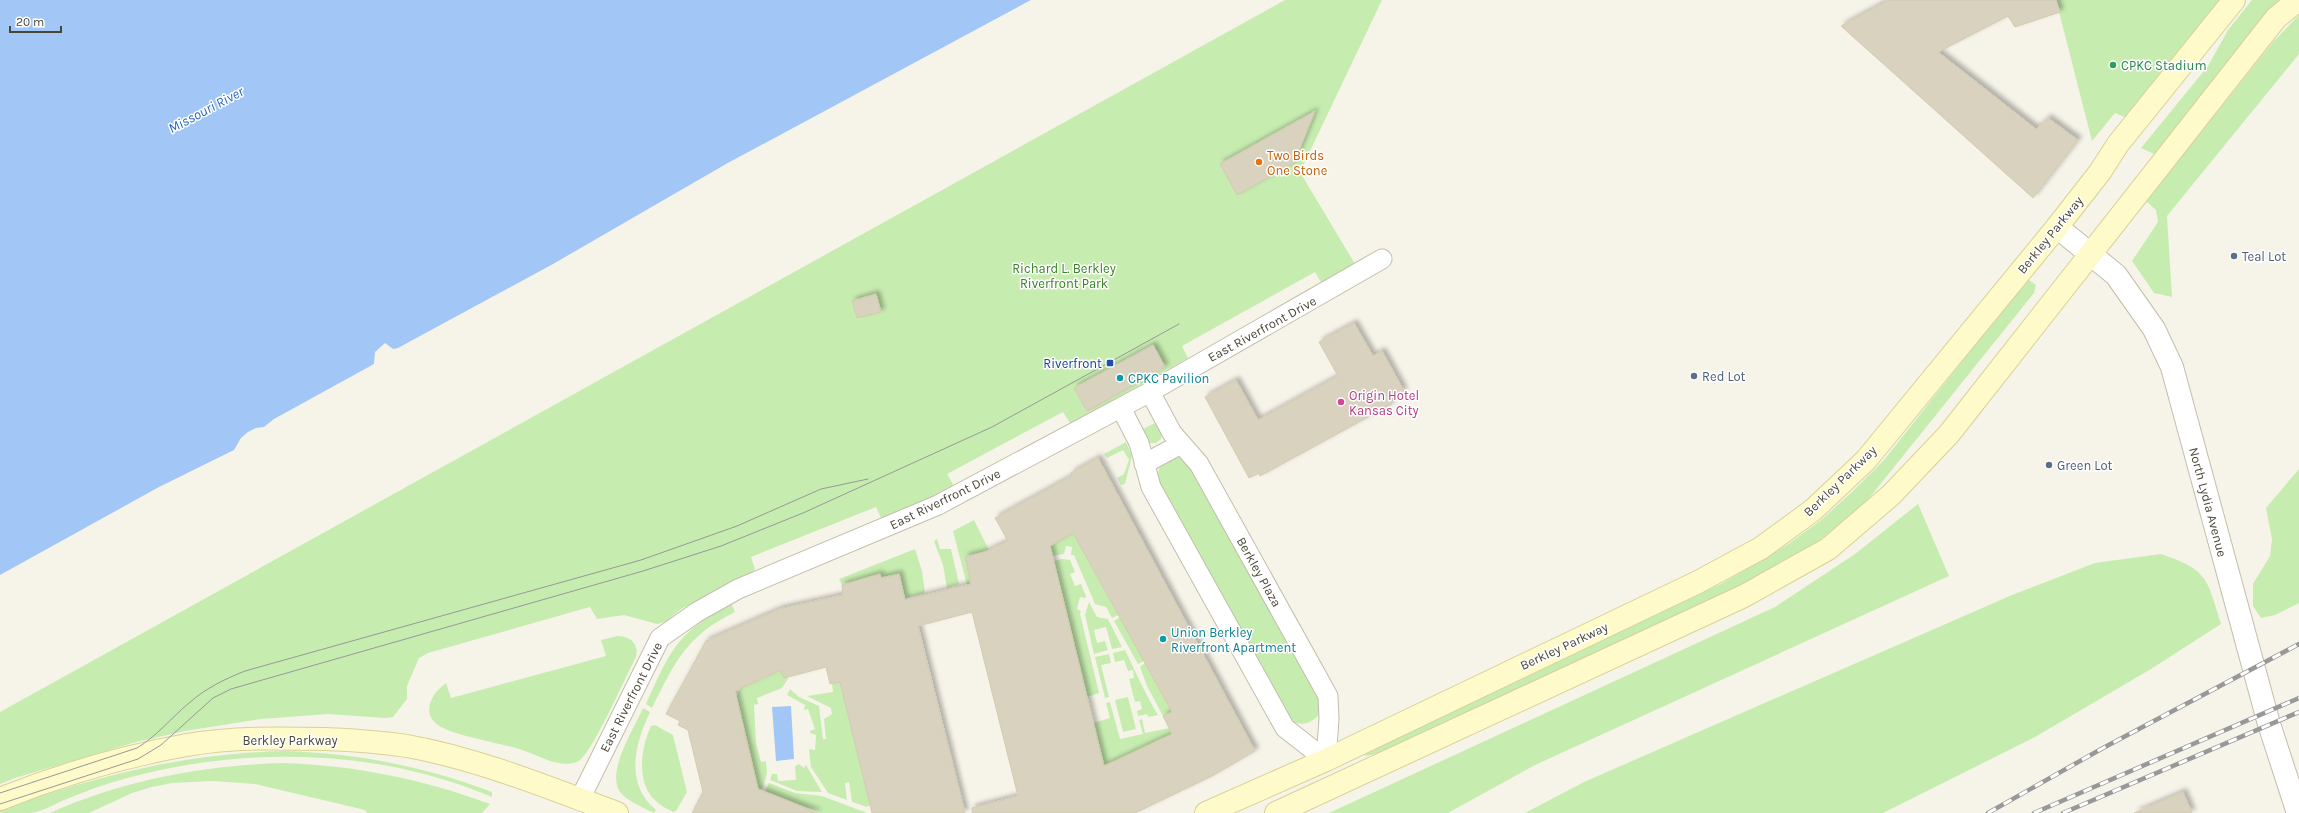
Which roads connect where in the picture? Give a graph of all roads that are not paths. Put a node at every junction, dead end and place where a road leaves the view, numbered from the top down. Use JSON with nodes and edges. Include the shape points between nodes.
{"nodes":[{"id":1,"x":2234,"y":0,"type":"edge"},
{"id":2,"x":2298,"y":0,"type":"edge"},
{"id":3,"x":2057,"y":227,"type":"junction"},
{"id":4,"x":2091,"y":253,"type":"junction"},
{"id":5,"x":1382,"y":259,"type":"dead end"},
{"id":6,"x":1150,"y":392,"type":"junction"},
{"id":7,"x":1121,"y":408,"type":"junction"},
{"id":8,"x":1181,"y":444,"type":"junction"},
{"id":9,"x":1144,"y":464,"type":"junction"},
{"id":10,"x":1326,"y":760,"type":"junction"},
{"id":11,"x":1340,"y":784,"type":"junction"},
{"id":12,"x":0,"y":799,"type":"edge"},
{"id":13,"x":587,"y":806,"type":"edge"},
{"id":14,"x":617,"y":813,"type":"edge"},
{"id":15,"x":1206,"y":813,"type":"edge"},
{"id":16,"x":1276,"y":813,"type":"edge"},
{"id":17,"x":2298,"y":813,"type":"edge"}],
"edges":[{"from":1,"to":3,"type":"main road","name":"Berkley Parkway","via":[[2118,144],[2100,172]]},
{"from":2,"to":4,"type":"main road","via":[[2276,18]]},
{"from":3,"to":4,"type":"street","name":"North Lydia Avenue"},
{"from":3,"to":10,"type":"main road","name":"Berkley Parkway","via":[[1866,460],[1814,510],[1761,548],[1698,582]]},
{"from":4,"to":11,"type":"main road","via":[[1948,434],[1891,495],[1828,548],[1744,596]]},
{"from":4,"to":17,"type":"street","name":"North Lydia Avenue","via":[[2116,275],[2150,322],[2172,367],[2253,669]]},
{"from":5,"to":6,"type":"street","name":"East Riverfront Drive"},
{"from":6,"to":7,"type":"street","name":"East Riverfront Drive"},
{"from":6,"to":8,"type":"street","name":"Berkley Plaza","via":[[1172,433]]},
{"from":7,"to":9,"type":"street","via":[[1139,443]]},
{"from":7,"to":13,"type":"street","name":"East Riverfront Drive","via":[[938,505],[738,589],[673,628],[660,638],[654,649]]},
{"from":8,"to":9,"type":"street"},
{"from":8,"to":10,"type":"street","name":"Berkley Plaza","via":[[1199,464],[1328,696]]},
{"from":9,"to":10,"type":"street","via":[[1151,487],[1285,728]]},
{"from":10,"to":11,"type":"street"},
{"from":10,"to":15,"type":"main road","name":"Berkley Parkway"},
{"from":11,"to":16,"type":"main road"},
{"from":12,"to":13,"type":"main road","name":"Berkley Parkway","via":[[91,768],[188,745],[286,738],[406,746],[459,759]]},
{"from":13,"to":14,"type":"main road","name":"Berkley Parkway"}]}
